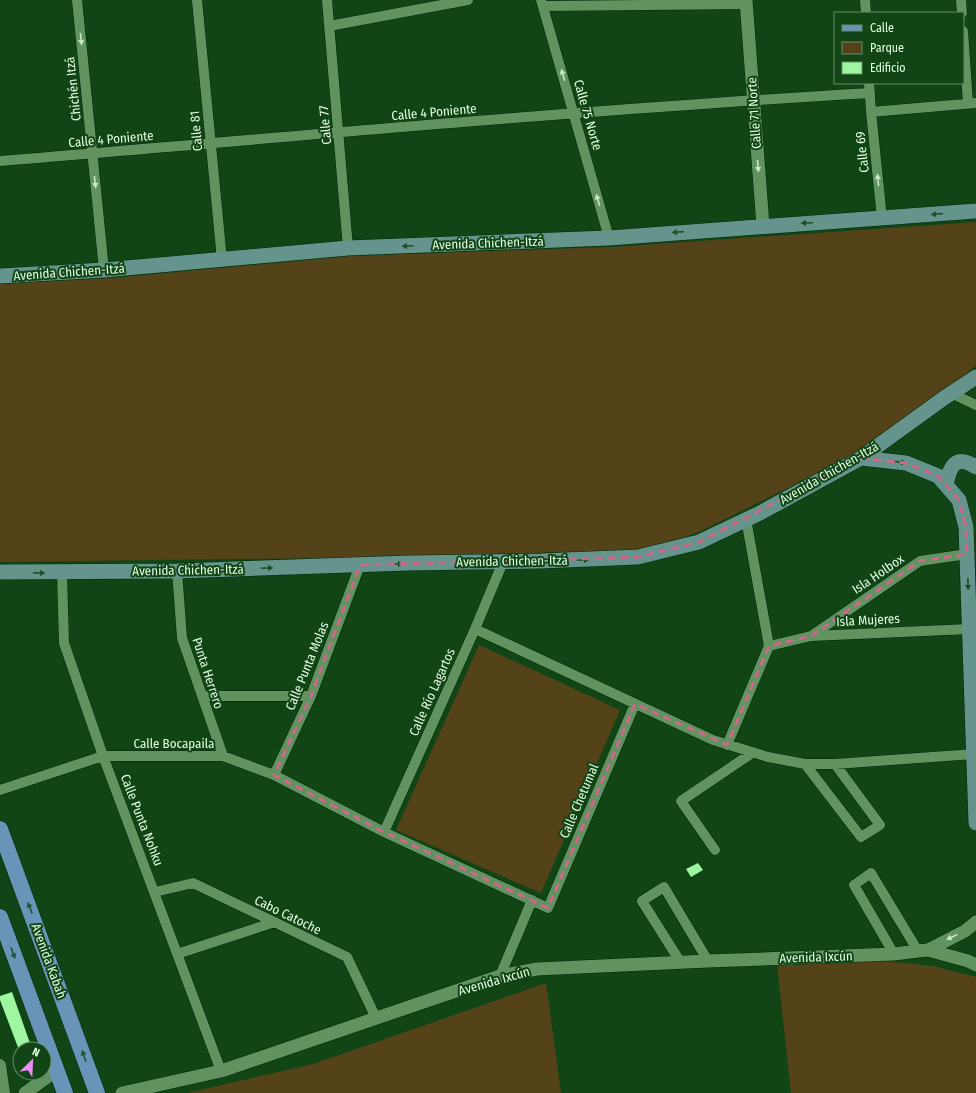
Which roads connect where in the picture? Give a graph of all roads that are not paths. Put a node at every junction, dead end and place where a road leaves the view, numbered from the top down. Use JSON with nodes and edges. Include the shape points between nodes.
{"nodes":[{"id":1,"x":77,"y":0,"type":"edge"},
{"id":2,"x":198,"y":0,"type":"edge"},
{"id":3,"x":327,"y":0,"type":"edge"},
{"id":4,"x":468,"y":0,"type":"edge"},
{"id":5,"x":865,"y":0,"type":"edge"},
{"id":6,"x":961,"y":0,"type":"edge"},
{"id":7,"x":746,"y":2,"type":"edge"},
{"id":8,"x":542,"y":3,"type":"edge"},
{"id":9,"x":866,"y":12,"type":"edge"},
{"id":10,"x":962,"y":12,"type":"edge"},
{"id":11,"x":329,"y":26,"type":"junction"},
{"id":12,"x":964,"y":39,"type":"edge"},
{"id":13,"x":870,"y":88,"type":"edge"},
{"id":14,"x":753,"y":100,"type":"junction"},
{"id":15,"x":972,"y":103,"type":"edge"},
{"id":16,"x":871,"y":112,"type":"junction"},
{"id":17,"x":574,"y":114,"type":"junction"},
{"id":18,"x":340,"y":133,"type":"junction"},
{"id":19,"x":210,"y":144,"type":"junction"},
{"id":20,"x":93,"y":154,"type":"junction"},
{"id":21,"x":0,"y":161,"type":"edge"},
{"id":22,"x":976,"y":211,"type":"edge"},
{"id":23,"x":882,"y":218,"type":"junction"},
{"id":24,"x":763,"y":226,"type":"junction"},
{"id":25,"x":609,"y":238,"type":"junction"},
{"id":26,"x":348,"y":248,"type":"junction"},
{"id":27,"x":222,"y":260,"type":"junction"},
{"id":28,"x":104,"y":270,"type":"junction"},
{"id":29,"x":0,"y":276,"type":"edge"},
{"id":30,"x":976,"y":377,"type":"edge"},
{"id":31,"x":951,"y":393,"type":"junction"},
{"id":32,"x":976,"y":405,"type":"edge"},
{"id":33,"x":861,"y":458,"type":"junction"},
{"id":34,"x":976,"y":467,"type":"edge"},
{"id":35,"x":946,"y":485,"type":"junction"},
{"id":36,"x":746,"y":520,"type":"junction"},
{"id":37,"x":967,"y":554,"type":"junction"},
{"id":38,"x":503,"y":562,"type":"junction"},
{"id":39,"x":360,"y":565,"type":"junction"},
{"id":40,"x":177,"y":571,"type":"junction"},
{"id":41,"x":0,"y":572,"type":"edge"},
{"id":42,"x":62,"y":573,"type":"junction"},
{"id":43,"x":475,"y":629,"type":"junction"},
{"id":44,"x":969,"y":629,"type":"junction"},
{"id":45,"x":811,"y":636,"type":"junction"},
{"id":46,"x":769,"y":646,"type":"junction"},
{"id":47,"x":202,"y":696,"type":"junction"},
{"id":48,"x":311,"y":696,"type":"junction"},
{"id":49,"x":974,"y":703,"type":"edge"},
{"id":50,"x":635,"y":704,"type":"junction"},
{"id":51,"x":727,"y":745,"type":"junction"},
{"id":52,"x":752,"y":753,"type":"junction"},
{"id":53,"x":974,"y":754,"type":"junction"},
{"id":54,"x":103,"y":756,"type":"junction"},
{"id":55,"x":223,"y":756,"type":"junction"},
{"id":56,"x":805,"y":764,"type":"junction"},
{"id":57,"x":835,"y":764,"type":"junction"},
{"id":58,"x":274,"y":775,"type":"junction"},
{"id":59,"x":0,"y":790,"type":"edge"},
{"id":60,"x":976,"y":823,"type":"edge"},
{"id":61,"x":0,"y":829,"type":"edge"},
{"id":62,"x":384,"y":832,"type":"junction"},
{"id":63,"x":715,"y":850,"type":"dead end"},
{"id":64,"x":155,"y":892,"type":"junction"},
{"id":65,"x":532,"y":900,"type":"junction"},
{"id":66,"x":548,"y":908,"type":"joint"},
{"id":67,"x":0,"y":916,"type":"edge"},
{"id":68,"x":275,"y":922,"type":"junction"},
{"id":69,"x":976,"y":922,"type":"edge"},
{"id":70,"x":923,"y":950,"type":"junction"},
{"id":71,"x":177,"y":954,"type":"junction"},
{"id":72,"x":894,"y":954,"type":"junction"},
{"id":73,"x":708,"y":961,"type":"junction"},
{"id":74,"x":680,"y":963,"type":"junction"},
{"id":75,"x":976,"y":966,"type":"edge"},
{"id":76,"x":500,"y":976,"type":"junction"},
{"id":77,"x":376,"y":1018,"type":"junction"},
{"id":78,"x":0,"y":1064,"type":"edge"},
{"id":79,"x":57,"y":1070,"type":"junction"},
{"id":80,"x":221,"y":1071,"type":"junction"},
{"id":81,"x":5,"y":1093,"type":"edge"},
{"id":82,"x":25,"y":1093,"type":"edge"},
{"id":83,"x":65,"y":1093,"type":"edge"},
{"id":84,"x":97,"y":1093,"type":"edge"},
{"id":85,"x":122,"y":1093,"type":"edge"}],
"edges":[{"from":1,"to":20,"type":"street","name":"Chichén Itzá","one_way":true},
{"from":2,"to":19,"type":"street","name":"Calle 81"},
{"from":3,"to":11,"type":"street","name":"Calle 77"},
{"from":4,"to":11,"type":"street"},
{"from":5,"to":9,"type":"street"},
{"from":6,"to":10,"type":"street"},
{"from":7,"to":8,"type":"street"},
{"from":7,"to":14,"type":"street","name":"Calle 71 Norte"},
{"from":17,"to":8,"type":"street","name":"Calle 75 Norte","one_way":true},
{"from":11,"to":18,"type":"street","name":"Calle 77"},
{"from":12,"to":15,"type":"street"},
{"from":13,"to":14,"type":"street","name":"Calle 4 Poniente"},
{"from":13,"to":16,"type":"street","name":"Calle 69"},
{"from":14,"to":17,"type":"street","name":"Calle 4 Poniente"},
{"from":14,"to":24,"type":"street","name":"Calle 71 Norte","one_way":true},
{"from":15,"to":16,"type":"street"},
{"from":23,"to":16,"type":"street","name":"Calle 69","one_way":true},
{"from":17,"to":18,"type":"street","name":"Calle 4 Poniente"},
{"from":25,"to":17,"type":"street","name":"Calle 75 Norte","one_way":true},
{"from":18,"to":19,"type":"street","name":"Calle 4 Poniente"},
{"from":18,"to":26,"type":"street","name":"Calle 77"},
{"from":19,"to":20,"type":"street","name":"Calle 4 Poniente"},
{"from":19,"to":27,"type":"street","name":"Calle 81"},
{"from":20,"to":21,"type":"street","name":"Calle 4 Poniente"},
{"from":20,"to":28,"type":"street","name":"Chichén Itzá","one_way":true},
{"from":22,"to":23,"type":"main road","name":"Avenida Chichen-Itzá","one_way":true},
{"from":23,"to":24,"type":"main road","name":"Avenida Chichen-Itzá","one_way":true},
{"from":24,"to":25,"type":"main road","name":"Avenida Chichen-Itzá","one_way":true},
{"from":25,"to":26,"type":"main road","name":"Avenida Chichen-Itzá","one_way":true},
{"from":26,"to":27,"type":"main road","name":"Avenida Chichen-Itzá"},
{"from":27,"to":28,"type":"main road","name":"Avenida Chichen-Itzá"},
{"from":28,"to":29,"type":"main road","name":"Avenida Chichen-Itzá"},
{"from":30,"to":31,"type":"main road","name":"Avenida Chichen-Itzá"},
{"from":31,"to":32,"type":"street"},
{"from":31,"to":33,"type":"main road","name":"Avenida Chichen-Itzá"},
{"from":33,"to":35,"type":"main road","one_way":true,"via":[[906,463],[938,476]]},
{"from":33,"to":36,"type":"main road","name":"Avenida Chichen-Itzá"},
{"from":34,"to":35,"type":"main road","via":[[969,462],[956,463],[949,471]]},
{"from":35,"to":37,"type":"main road","via":[[959,500],[966,527]]},
{"from":38,"to":36,"type":"main road","name":"Avenida Chichen-Itzá","one_way":true,"via":[[638,557],[699,542]]},
{"from":36,"to":46,"type":"street"},
{"from":37,"to":44,"type":"main road","one_way":true},
{"from":37,"to":45,"type":"street","name":"Isla Holbox","via":[[920,561]]},
{"from":39,"to":38,"type":"main road","name":"Avenida Chichen-Itzá","one_way":true},
{"from":38,"to":43,"type":"street","name":"Calle Río Lagartos"},
{"from":40,"to":39,"type":"main road","name":"Avenida Chichen-Itzá","one_way":true},
{"from":39,"to":48,"type":"street","name":"Calle Punta Molas"},
{"from":40,"to":42,"type":"main road","name":"Avenida Chichen-Itzá"},
{"from":40,"to":47,"type":"street","name":"Punta Herrero","via":[[182,638]]},
{"from":41,"to":42,"type":"main road","name":"Avenida Chichen-Itzá","one_way":true},
{"from":42,"to":54,"type":"street","name":"Calle Punta Nohku","via":[[64,643]]},
{"from":43,"to":50,"type":"street"},
{"from":43,"to":62,"type":"street","name":"Calle Río Lagartos"},
{"from":44,"to":45,"type":"street","name":"Isla Mujeres"},
{"from":44,"to":49,"type":"main road"},
{"from":45,"to":46,"type":"street","name":"Isla Mujeres"},
{"from":46,"to":51,"type":"street"},
{"from":47,"to":48,"type":"street"},
{"from":47,"to":55,"type":"street","name":"Punta Herrero"},
{"from":48,"to":58,"type":"street","name":"Calle Punta Molas"},
{"from":49,"to":53,"type":"main road"},
{"from":50,"to":51,"type":"street"},
{"from":50,"to":66,"type":"street","name":"Calle Chetumal"},
{"from":51,"to":52,"type":"street"},
{"from":52,"to":56,"type":"street"},
{"from":52,"to":63,"type":"street","via":[[680,801]]},
{"from":53,"to":57,"type":"street"},
{"from":53,"to":60,"type":"main road"},
{"from":54,"to":55,"type":"street","name":"Calle Bocapaila"},
{"from":54,"to":59,"type":"street","name":"Calle Bocapaila"},
{"from":54,"to":64,"type":"street","name":"Calle Punta Nohku"},
{"from":55,"to":58,"type":"street","name":"Calle Bocapaila"},
{"from":56,"to":57,"type":"street"},
{"from":56,"to":57,"type":"street","via":[[861,838],[880,825]]},
{"from":58,"to":62,"type":"street","name":"Calle Bocapaila"},
{"from":84,"to":61,"type":"main road","name":"Avenida Kabah","one_way":true},
{"from":62,"to":65,"type":"street","name":"Calle Bocapaila"},
{"from":64,"to":68,"type":"street","name":"Cabo Catoche","via":[[192,883]]},
{"from":64,"to":71,"type":"street","name":"Calle Punta Nohku"},
{"from":65,"to":66,"type":"street","name":"Calle Bocapaila"},
{"from":65,"to":76,"type":"street"},
{"from":67,"to":79,"type":"main road","one_way":true},
{"from":68,"to":71,"type":"street"},
{"from":68,"to":77,"type":"street","name":"Cabo Catoche","via":[[347,957]]},
{"from":69,"to":70,"type":"street","name":"Avenida Ixcún","one_way":true,"via":[[965,931]]},
{"from":70,"to":72,"type":"street","name":"Avenida Ixcún"},
{"from":70,"to":72,"type":"street","via":[[871,873],[854,885]]},
{"from":70,"to":75,"type":"street","name":"Avenida Ixcún","via":[[968,961]]},
{"from":71,"to":80,"type":"street","name":"Calle Punta Nohku"},
{"from":72,"to":73,"type":"street","name":"Avenida Ixcún"},
{"from":73,"to":74,"type":"street","name":"Avenida Ixcún"},
{"from":73,"to":74,"type":"street","via":[[664,887],[642,902]]},
{"from":74,"to":76,"type":"street","name":"Avenida Ixcún","via":[[537,969]]},
{"from":76,"to":77,"type":"street","name":"Avenida Ixcún"},
{"from":77,"to":80,"type":"street","name":"Avenida Ixcún"},
{"from":78,"to":81,"type":"street"},
{"from":79,"to":82,"type":"street"},
{"from":79,"to":83,"type":"main road"},
{"from":80,"to":85,"type":"street","name":"Avenida Ixcún"}]}
